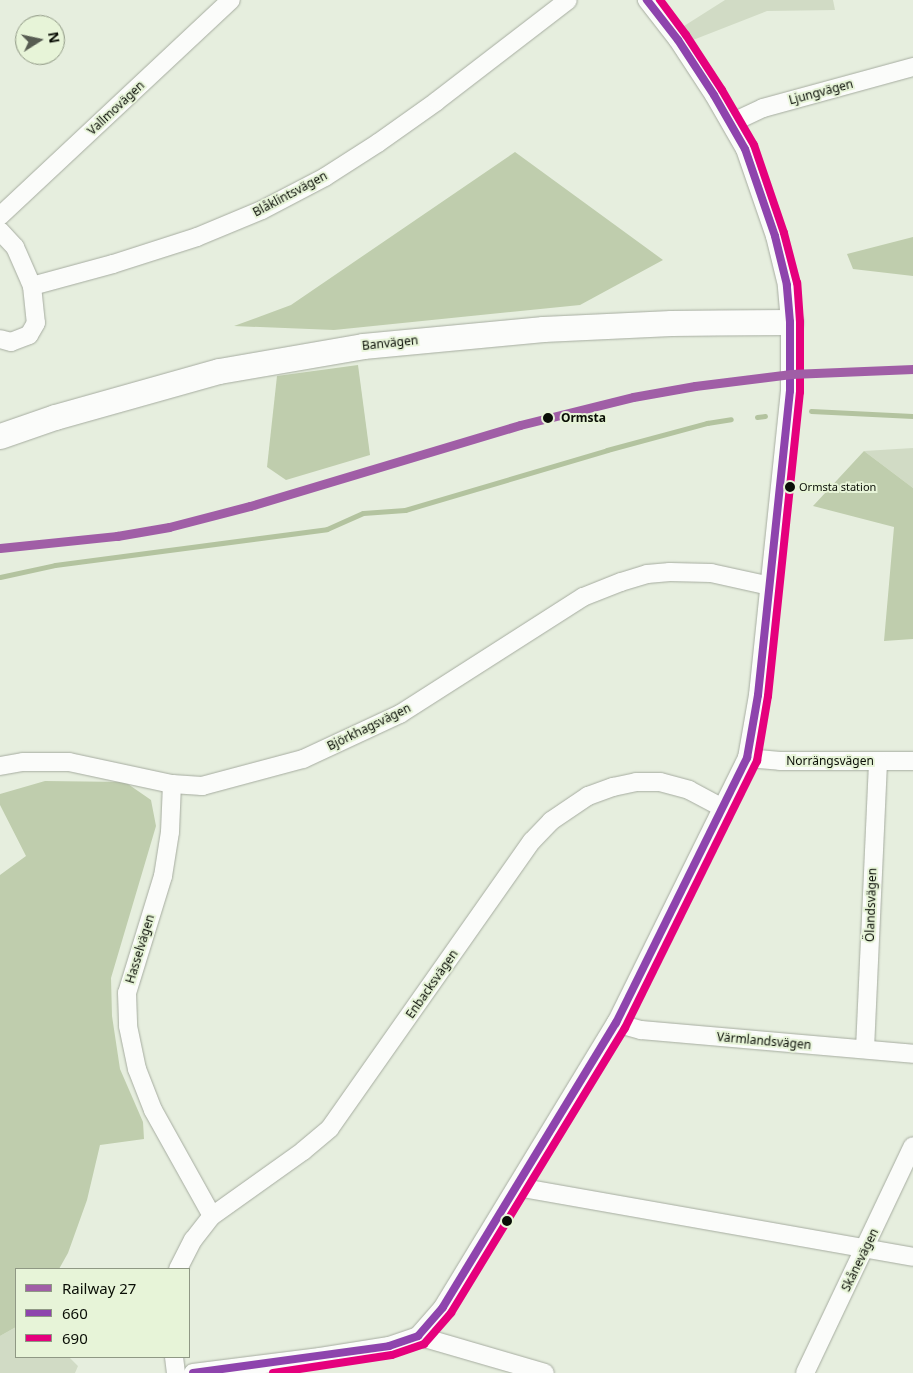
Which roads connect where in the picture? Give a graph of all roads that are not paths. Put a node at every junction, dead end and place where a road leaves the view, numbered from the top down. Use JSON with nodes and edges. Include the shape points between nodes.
{"nodes":[{"id":1,"x":232,"y":0,"type":"edge"},
{"id":2,"x":568,"y":0,"type":"edge"},
{"id":3,"x":647,"y":0,"type":"edge"},
{"id":4,"x":913,"y":67,"type":"edge"},
{"id":5,"x":731,"y":123,"type":"junction"},
{"id":6,"x":0,"y":216,"type":"edge"},
{"id":7,"x":0,"y":230,"type":"edge"},
{"id":8,"x":32,"y":286,"type":"junction"},
{"id":9,"x":790,"y":322,"type":"junction"},
{"id":10,"x":0,"y":339,"type":"edge"},
{"id":11,"x":0,"y":436,"type":"edge"},
{"id":12,"x":770,"y":586,"type":"junction"},
{"id":13,"x":747,"y":758,"type":"junction"},
{"id":14,"x":878,"y":761,"type":"junction"},
{"id":15,"x":913,"y":761,"type":"edge"},
{"id":16,"x":0,"y":766,"type":"edge"},
{"id":17,"x":172,"y":784,"type":"junction"},
{"id":18,"x":721,"y":807,"type":"junction"},
{"id":19,"x":616,"y":1023,"type":"junction"},
{"id":20,"x":865,"y":1049,"type":"junction"},
{"id":21,"x":913,"y":1054,"type":"edge"},
{"id":22,"x":913,"y":1146,"type":"edge"},
{"id":23,"x":517,"y":1187,"type":"junction"},
{"id":24,"x":212,"y":1216,"type":"junction"},
{"id":25,"x":866,"y":1247,"type":"junction"},
{"id":26,"x":913,"y":1257,"type":"edge"},
{"id":27,"x":178,"y":1268,"type":"edge"},
{"id":28,"x":418,"y":1336,"type":"junction"},
{"id":29,"x":174,"y":1358,"type":"edge"},
{"id":30,"x":323,"y":1365,"type":"edge"},
{"id":31,"x":176,"y":1373,"type":"edge"},
{"id":32,"x":194,"y":1373,"type":"edge"},
{"id":33,"x":544,"y":1373,"type":"edge"},
{"id":34,"x":805,"y":1373,"type":"edge"}],
"edges":[{"from":1,"to":6,"type":"street","name":"Vallmovägen"},
{"from":2,"to":8,"type":"street","name":"Blåklintsvägen","via":[[437,101],[325,177],[270,206],[188,240]]},
{"from":3,"to":5,"type":"street","via":[[678,40]]},
{"from":4,"to":5,"type":"street","name":"Ljungvägen","via":[[762,108]]},
{"from":5,"to":9,"type":"street","via":[[745,149],[775,236],[787,285]]},
{"from":7,"to":8,"type":"street","via":[[15,247]]},
{"from":8,"to":10,"type":"street","via":[[36,323],[29,335],[11,342]]},
{"from":9,"to":11,"type":"street","name":"Banvägen","via":[[543,329],[363,346],[219,371]]},
{"from":9,"to":12,"type":"street","via":[[790,391]]},
{"from":12,"to":13,"type":"street","via":[[758,695]]},
{"from":12,"to":17,"type":"street","name":"Björkhagsvägen","via":[[711,573],[646,574],[583,597],[400,714],[303,759],[202,786]]},
{"from":13,"to":14,"type":"street","name":"Norrängsvägen"},
{"from":13,"to":18,"type":"street"},
{"from":14,"to":15,"type":"street","name":"Norrängsvägen"},
{"from":14,"to":20,"type":"street","name":"Ölandsvägen"},
{"from":16,"to":17,"type":"street","name":"Björkhagsvägen","via":[[23,762],[69,762]]},
{"from":17,"to":24,"type":"street","name":"Hasselvägen","via":[[170,832],[163,876],[127,993],[128,1026],[137,1069],[153,1110]]},
{"from":18,"to":19,"type":"street"},
{"from":18,"to":24,"type":"street","name":"Enbacksvägen","via":[[689,790],[660,782],[636,782],[588,796],[551,821],[532,842],[330,1128],[304,1151]]},
{"from":19,"to":20,"type":"street","name":"Värmlandsvägen","via":[[641,1030]]},
{"from":19,"to":23,"type":"street"},
{"from":20,"to":21,"type":"street","name":"Värmlandsvägen"},
{"from":22,"to":25,"type":"street","name":"Skånevägen"},
{"from":23,"to":25,"type":"street"},
{"from":23,"to":28,"type":"street","via":[[443,1307]]},
{"from":24,"to":27,"type":"street","name":"Enbacksvägen","via":[[192,1240]]},
{"from":25,"to":26,"type":"street"},
{"from":25,"to":34,"type":"street","name":"Skånevägen"},
{"from":28,"to":30,"type":"street"},
{"from":28,"to":33,"type":"street"},
{"from":29,"to":31,"type":"street"},
{"from":30,"to":32,"type":"street"}]}
